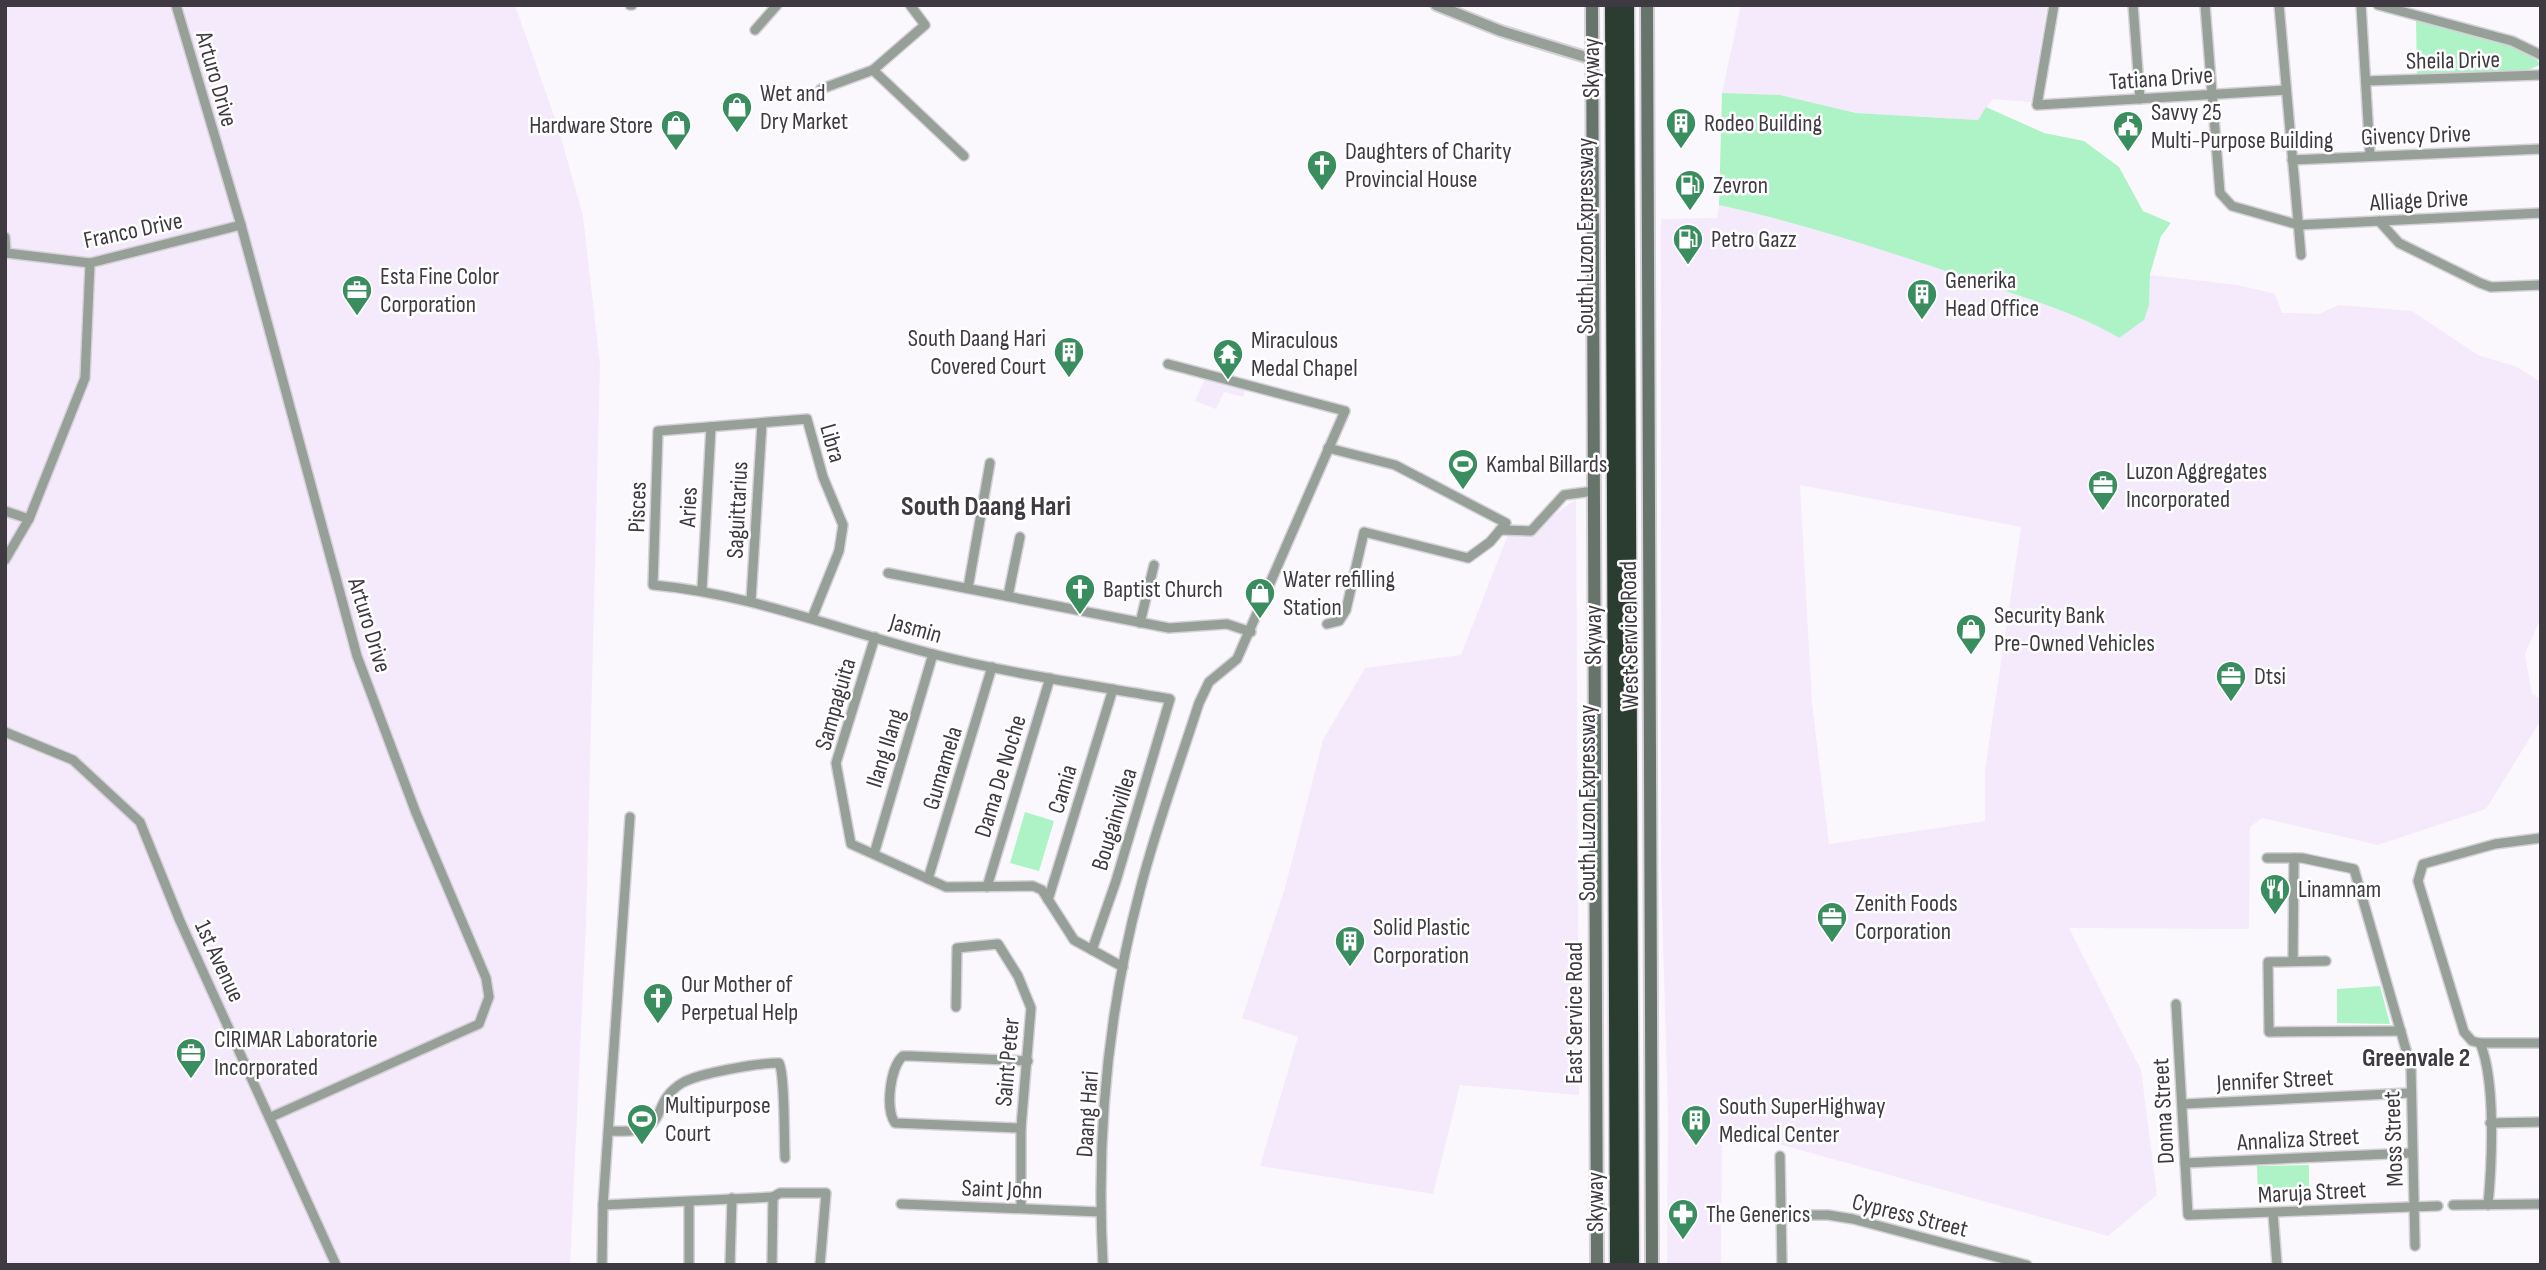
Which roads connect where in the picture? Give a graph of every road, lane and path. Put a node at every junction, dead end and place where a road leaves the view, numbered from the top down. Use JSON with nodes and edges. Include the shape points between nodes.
{"nodes":[{"id":1,"x":176,"y":5,"type":"edge"},
{"id":2,"x":777,"y":5,"type":"edge"},
{"id":3,"x":910,"y":5,"type":"edge"},
{"id":4,"x":1436,"y":5,"type":"edge"},
{"id":5,"x":1592,"y":5,"type":"edge"},
{"id":6,"x":1607,"y":5,"type":"edge"},
{"id":7,"x":1613,"y":5,"type":"edge"},
{"id":8,"x":1626,"y":5,"type":"edge"},
{"id":9,"x":1635,"y":5,"type":"edge"},
{"id":10,"x":1647,"y":5,"type":"edge"},
{"id":11,"x":2054,"y":5,"type":"edge"},
{"id":12,"x":2133,"y":5,"type":"edge"},
{"id":13,"x":2205,"y":5,"type":"edge"},
{"id":14,"x":2279,"y":5,"type":"edge"},
{"id":15,"x":2361,"y":5,"type":"edge"},
{"id":16,"x":2378,"y":5,"type":"edge"},
{"id":17,"x":755,"y":30,"type":"dead end"},
{"id":18,"x":2541,"y":55,"type":"edge"},
{"id":19,"x":1592,"y":59,"type":"junction"},
{"id":20,"x":873,"y":70,"type":"junction"},
{"id":21,"x":2541,"y":75,"type":"edge"},
{"id":22,"x":2366,"y":81,"type":"junction"},
{"id":23,"x":821,"y":89,"type":"dead end"},
{"id":24,"x":2286,"y":90,"type":"junction"},
{"id":25,"x":2212,"y":94,"type":"junction"},
{"id":26,"x":2140,"y":99,"type":"junction"},
{"id":27,"x":2541,"y":149,"type":"edge"},
{"id":28,"x":2370,"y":155,"type":"junction"},
{"id":29,"x":964,"y":156,"type":"dead end"},
{"id":30,"x":2292,"y":160,"type":"junction"},
{"id":31,"x":2541,"y":213,"type":"edge"},
{"id":32,"x":2379,"y":221,"type":"junction"},
{"id":33,"x":241,"y":225,"type":"junction"},
{"id":34,"x":2299,"y":225,"type":"junction"},
{"id":35,"x":5,"y":237,"type":"edge"},
{"id":36,"x":2301,"y":256,"type":"dead end"},
{"id":37,"x":90,"y":263,"type":"junction"},
{"id":38,"x":2541,"y":285,"type":"edge"},
{"id":39,"x":1168,"y":364,"type":"dead end"},
{"id":40,"x":762,"y":423,"type":"junction"},
{"id":41,"x":711,"y":426,"type":"junction"},
{"id":42,"x":658,"y":431,"type":"joint"},
{"id":43,"x":1328,"y":448,"type":"junction"},
{"id":44,"x":990,"y":463,"type":"dead end"},
{"id":45,"x":1594,"y":491,"type":"junction"},
{"id":46,"x":5,"y":511,"type":"edge"},
{"id":47,"x":29,"y":519,"type":"junction"},
{"id":48,"x":1500,"y":530,"type":"junction"},
{"id":49,"x":1020,"y":537,"type":"dead end"},
{"id":50,"x":5,"y":560,"type":"edge"},
{"id":51,"x":1154,"y":565,"type":"dead end"},
{"id":52,"x":888,"y":573,"type":"dead end"},
{"id":53,"x":653,"y":585,"type":"joint"},
{"id":54,"x":968,"y":587,"type":"junction"},
{"id":55,"x":702,"y":589,"type":"junction"},
{"id":56,"x":1008,"y":596,"type":"junction"},
{"id":57,"x":751,"y":600,"type":"junction"},
{"id":58,"x":812,"y":618,"type":"junction"},
{"id":59,"x":1140,"y":623,"type":"junction"},
{"id":60,"x":1327,"y":624,"type":"dead end"},
{"id":61,"x":1251,"y":632,"type":"junction"},
{"id":62,"x":875,"y":637,"type":"junction"},
{"id":63,"x":933,"y":654,"type":"junction"},
{"id":64,"x":992,"y":667,"type":"junction"},
{"id":65,"x":1050,"y":677,"type":"junction"},
{"id":66,"x":1112,"y":689,"type":"junction"},
{"id":67,"x":1170,"y":699,"type":"joint"},
{"id":68,"x":5,"y":732,"type":"edge"},
{"id":69,"x":630,"y":817,"type":"dead end"},
{"id":70,"x":2541,"y":838,"type":"edge"},
{"id":71,"x":874,"y":854,"type":"junction"},
{"id":72,"x":2267,"y":858,"type":"dead end"},
{"id":73,"x":2294,"y":858,"type":"junction"},
{"id":74,"x":928,"y":879,"type":"junction"},
{"id":75,"x":987,"y":887,"type":"junction"},
{"id":76,"x":1048,"y":900,"type":"junction"},
{"id":77,"x":1092,"y":950,"type":"junction"},
{"id":78,"x":2293,"y":960,"type":"junction"},
{"id":79,"x":2326,"y":961,"type":"dead end"},
{"id":80,"x":1123,"y":967,"type":"junction"},
{"id":81,"x":2176,"y":1004,"type":"dead end"},
{"id":82,"x":956,"y":1007,"type":"dead end"},
{"id":83,"x":2401,"y":1031,"type":"junction"},
{"id":84,"x":2480,"y":1043,"type":"junction"},
{"id":85,"x":2541,"y":1043,"type":"edge"},
{"id":86,"x":1028,"y":1061,"type":"junction"},
{"id":87,"x":2410,"y":1093,"type":"junction"},
{"id":88,"x":2183,"y":1104,"type":"junction"},
{"id":89,"x":271,"y":1117,"type":"junction"},
{"id":90,"x":2541,"y":1122,"type":"edge"},
{"id":91,"x":2490,"y":1123,"type":"junction"},
{"id":92,"x":1021,"y":1128,"type":"junction"},
{"id":93,"x":611,"y":1131,"type":"junction"},
{"id":94,"x":2412,"y":1153,"type":"junction"},
{"id":95,"x":1780,"y":1156,"type":"dead end"},
{"id":96,"x":785,"y":1158,"type":"dead end"},
{"id":97,"x":2185,"y":1163,"type":"junction"},
{"id":98,"x":773,"y":1197,"type":"junction"},
{"id":99,"x":732,"y":1198,"type":"junction"},
{"id":100,"x":689,"y":1202,"type":"junction"},
{"id":101,"x":901,"y":1204,"type":"dead end"},
{"id":102,"x":2541,"y":1204,"type":"edge"},
{"id":103,"x":2454,"y":1205,"type":"dead end"},
{"id":104,"x":2488,"y":1205,"type":"junction"},
{"id":105,"x":2415,"y":1206,"type":"junction"},
{"id":106,"x":2438,"y":1206,"type":"dead end"},
{"id":107,"x":1021,"y":1208,"type":"junction"},
{"id":108,"x":603,"y":1210,"type":"junction"},
{"id":109,"x":1101,"y":1212,"type":"junction"},
{"id":110,"x":2273,"y":1213,"type":"junction"},
{"id":111,"x":1781,"y":1215,"type":"junction"},
{"id":112,"x":2188,"y":1215,"type":"joint"},
{"id":113,"x":2415,"y":1246,"type":"dead end"},
{"id":114,"x":336,"y":1265,"type":"edge"},
{"id":115,"x":602,"y":1265,"type":"edge"},
{"id":116,"x":689,"y":1265,"type":"edge"},
{"id":117,"x":730,"y":1265,"type":"edge"},
{"id":118,"x":772,"y":1265,"type":"edge"},
{"id":119,"x":820,"y":1265,"type":"edge"},
{"id":120,"x":1103,"y":1265,"type":"edge"},
{"id":121,"x":1597,"y":1265,"type":"edge"},
{"id":122,"x":1612,"y":1265,"type":"edge"},
{"id":123,"x":1618,"y":1265,"type":"edge"},
{"id":124,"x":1631,"y":1265,"type":"edge"},
{"id":125,"x":1640,"y":1265,"type":"edge"},
{"id":126,"x":1652,"y":1265,"type":"edge"},
{"id":127,"x":1782,"y":1265,"type":"edge"},
{"id":128,"x":2027,"y":1265,"type":"edge"},
{"id":129,"x":2277,"y":1265,"type":"edge"}],
"edges":[{"from":1,"to":33,"type":"street","name":"Arturo Drive"},
{"from":2,"to":17,"type":"street"},
{"from":3,"to":20,"type":"street","via":[[925,25]]},
{"from":4,"to":19,"type":"street"},
{"from":5,"to":19,"type":"main road","name":"East Service Road"},
{"from":6,"to":122,"type":"highway","name":"South Luzon Expressway"},
{"from":7,"to":123,"type":"highway","name":"Skyway"},
{"from":8,"to":124,"type":"highway","name":"Skyway"},
{"from":9,"to":125,"type":"highway","name":"South Luzon Expressway"},
{"from":10,"to":126,"type":"main road","name":"West Service Road"},
{"from":11,"to":26,"type":"street","name":"Tatiana Drive","via":[[2037,105]]},
{"from":12,"to":26,"type":"street"},
{"from":13,"to":25,"type":"street","name":"Alliage Drive"},
{"from":14,"to":24,"type":"street"},
{"from":15,"to":22,"type":"street"},
{"from":16,"to":18,"type":"street","via":[[2512,41]]},
{"from":19,"to":45,"type":"main road","name":"East Service Road"},
{"from":20,"to":23,"type":"street"},
{"from":20,"to":29,"type":"street"},
{"from":21,"to":22,"type":"street","name":"Sheila Drive"},
{"from":22,"to":28,"type":"street"},
{"from":24,"to":25,"type":"street","name":"Tatiana Drive"},
{"from":24,"to":30,"type":"street"},
{"from":25,"to":26,"type":"street","name":"Tatiana Drive"},
{"from":25,"to":34,"type":"street","name":"Alliage Drive","via":[[2220,194],[2232,206]]},
{"from":27,"to":28,"type":"street","name":"Givency Drive"},
{"from":28,"to":30,"type":"street","name":"Givency Drive"},
{"from":30,"to":34,"type":"street"},
{"from":31,"to":32,"type":"street","name":"Alliage Drive"},
{"from":32,"to":34,"type":"street","name":"Alliage Drive"},
{"from":32,"to":38,"type":"street","via":[[2399,243],[2480,284]]},
{"from":33,"to":37,"type":"street","name":"Franco Drive"},
{"from":33,"to":89,"type":"street","name":"Arturo Drive","via":[[357,656],[406,788],[486,978],[489,997],[479,1024]]},
{"from":34,"to":36,"type":"street"},
{"from":35,"to":37,"type":"street","name":"Franco Drive","via":[[6,253]]},
{"from":37,"to":47,"type":"street","via":[[85,378]]},
{"from":39,"to":43,"type":"street","name":"Daang Hari","via":[[1345,411]]},
{"from":40,"to":41,"type":"street","name":"Libra"},
{"from":40,"to":57,"type":"street","name":"Saguittarius"},
{"from":40,"to":58,"type":"street","name":"Libra","via":[[807,419],[843,526],[839,551]]},
{"from":41,"to":42,"type":"street","name":"Libra"},
{"from":41,"to":55,"type":"street","name":"Aries"},
{"from":42,"to":53,"type":"street","name":"Pisces"},
{"from":43,"to":48,"type":"street","via":[[1395,465],[1503,520],[1506,523]]},
{"from":43,"to":61,"type":"street","name":"Daang Hari"},
{"from":44,"to":54,"type":"street"},
{"from":45,"to":48,"type":"street","via":[[1564,495],[1531,531]]},
{"from":45,"to":121,"type":"main road","name":"East Service Road"},
{"from":46,"to":47,"type":"street"},
{"from":47,"to":50,"type":"street"},
{"from":48,"to":60,"type":"street","via":[[1468,558],[1364,531],[1346,610],[1339,621]]},
{"from":49,"to":56,"type":"street"},
{"from":51,"to":59,"type":"street"},
{"from":52,"to":54,"type":"street"},
{"from":53,"to":55,"type":"street","name":"Jasmin"},
{"from":54,"to":56,"type":"street"},
{"from":55,"to":57,"type":"street","name":"Jasmin"},
{"from":56,"to":59,"type":"street"},
{"from":57,"to":58,"type":"street","name":"Jasmin"},
{"from":58,"to":62,"type":"street","name":"Jasmin"},
{"from":59,"to":61,"type":"street","via":[[1184,629],[1227,624]]},
{"from":61,"to":80,"type":"street","name":"Daang Hari","via":[[1237,659],[1209,682],[1199,703],[1149,857]]},
{"from":62,"to":63,"type":"street","name":"Jasmin"},
{"from":62,"to":71,"type":"street","name":"Sampaguita","via":[[836,763],[851,844]]},
{"from":63,"to":64,"type":"street","name":"Jasmin"},
{"from":63,"to":71,"type":"street","name":"Ilang Ilang"},
{"from":64,"to":65,"type":"street","name":"Jasmin"},
{"from":64,"to":74,"type":"street","name":"Gumamela"},
{"from":65,"to":66,"type":"street","name":"Jasmin"},
{"from":65,"to":75,"type":"street","name":"Dama De Noche"},
{"from":66,"to":67,"type":"street","name":"Jasmin"},
{"from":66,"to":76,"type":"street","name":"Camia"},
{"from":67,"to":77,"type":"street","name":"Bougainvillea"},
{"from":68,"to":89,"type":"street","name":"1st Avenue","via":[[73,760],[140,822],[183,929]]},
{"from":69,"to":93,"type":"street"},
{"from":70,"to":84,"type":"street","via":[[2495,844],[2423,864],[2418,881],[2464,1032]]},
{"from":71,"to":74,"type":"street","name":"Sampaguita"},
{"from":72,"to":73,"type":"street"},
{"from":73,"to":78,"type":"street"},
{"from":73,"to":83,"type":"street","name":"Moss Street","via":[[2354,869]]},
{"from":74,"to":75,"type":"street","name":"Sampaguita","via":[[946,887]]},
{"from":75,"to":76,"type":"street","name":"Sampaguita","via":[[1033,886]]},
{"from":76,"to":77,"type":"street","via":[[1074,940]]},
{"from":77,"to":80,"type":"street"},
{"from":78,"to":79,"type":"street"},
{"from":78,"to":83,"type":"street","via":[[2267,964],[2270,1033]]},
{"from":80,"to":109,"type":"street","name":"Daang Hari","via":[[1105,1097]]},
{"from":81,"to":88,"type":"street","name":"Donna Street"},
{"from":82,"to":86,"type":"street","name":"Saint Peter","via":[[957,948],[998,944],[1031,1008]]},
{"from":83,"to":87,"type":"street","name":"Moss Street","via":[[2410,1067]]},
{"from":84,"to":85,"type":"street"},
{"from":84,"to":91,"type":"street"},
{"from":86,"to":92,"type":"street","name":"Saint Peter"},
{"from":86,"to":92,"type":"street","via":[[904,1056],[894,1066],[890,1115],[895,1123]]},
{"from":87,"to":88,"type":"street","name":"Jennifer Street"},
{"from":87,"to":94,"type":"street","name":"Moss Street"},
{"from":88,"to":97,"type":"street","name":"Donna Street"},
{"from":89,"to":114,"type":"street","name":"1st Avenue"},
{"from":90,"to":91,"type":"street"},
{"from":91,"to":104,"type":"street"},
{"from":92,"to":107,"type":"street","name":"Saint Peter"},
{"from":93,"to":96,"type":"street","via":[[640,1130],[654,1124],[671,1094],[689,1080],[779,1063],[784,1072]]},
{"from":93,"to":108,"type":"street"},
{"from":94,"to":97,"type":"street","name":"Annaliza Street"},
{"from":94,"to":105,"type":"street","name":"Moss Street"},
{"from":95,"to":111,"type":"street"},
{"from":97,"to":112,"type":"street","name":"Donna Street"},
{"from":98,"to":99,"type":"street"},
{"from":98,"to":118,"type":"street"},
{"from":98,"to":119,"type":"street","via":[[826,1193]]},
{"from":99,"to":100,"type":"street"},
{"from":99,"to":117,"type":"street"},
{"from":100,"to":108,"type":"street"},
{"from":100,"to":116,"type":"street"},
{"from":101,"to":107,"type":"street","name":"Saint John"},
{"from":102,"to":104,"type":"street"},
{"from":103,"to":104,"type":"street"},
{"from":105,"to":106,"type":"street","name":"Maruja Street"},
{"from":105,"to":110,"type":"street","name":"Maruja Street"},
{"from":105,"to":113,"type":"street","name":"Moss Street"},
{"from":107,"to":109,"type":"street","name":"Saint John"},
{"from":108,"to":115,"type":"street"},
{"from":109,"to":120,"type":"street","name":"Daang Hari"},
{"from":110,"to":112,"type":"street","name":"Maruja Street"},
{"from":110,"to":129,"type":"street"},
{"from":111,"to":127,"type":"street"},
{"from":111,"to":128,"type":"street","name":"Cypress Street","via":[[1853,1219]]}]}
